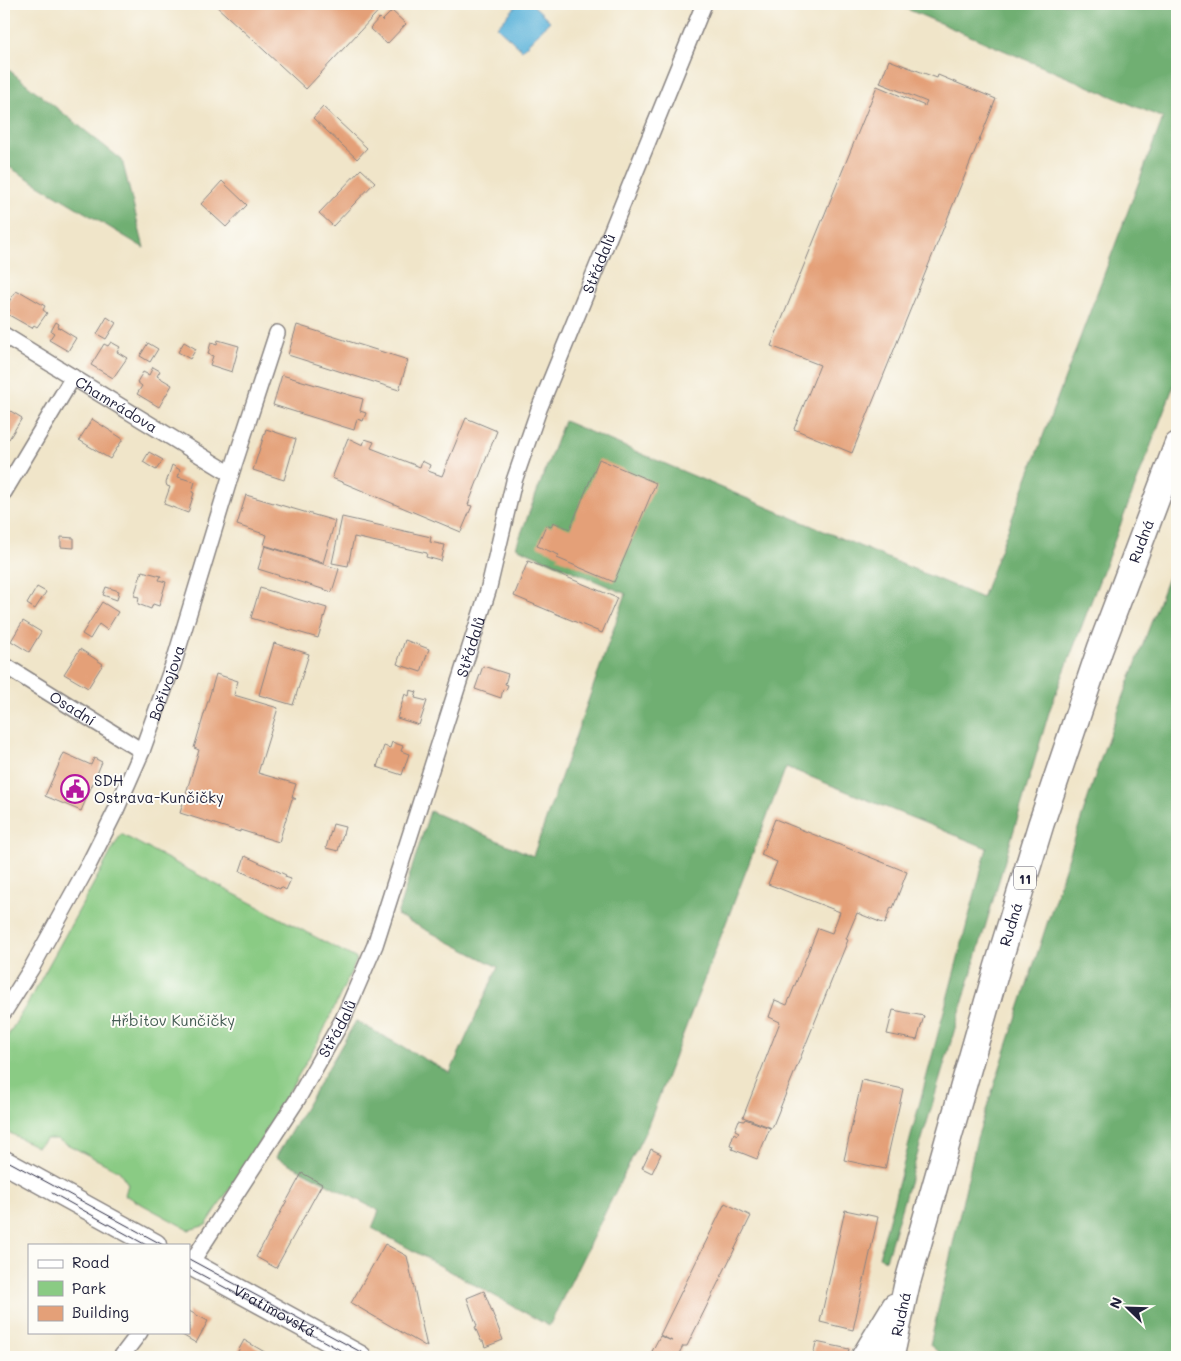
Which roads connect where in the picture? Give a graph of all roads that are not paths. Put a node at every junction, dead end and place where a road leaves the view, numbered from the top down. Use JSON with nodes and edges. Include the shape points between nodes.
{"nodes":[{"id":1,"x":704,"y":4,"type":"edge"},
{"id":2,"x":277,"y":332,"type":"dead end"},
{"id":3,"x":4,"y":335,"type":"edge"},
{"id":4,"x":73,"y":377,"type":"junction"},
{"id":5,"x":1177,"y":445,"type":"edge"},
{"id":6,"x":231,"y":474,"type":"junction"},
{"id":7,"x":4,"y":492,"type":"edge"},
{"id":8,"x":4,"y":666,"type":"edge"},
{"id":9,"x":142,"y":751,"type":"junction"},
{"id":10,"x":4,"y":1012,"type":"edge"},
{"id":11,"x":4,"y":1162,"type":"edge"},
{"id":12,"x":153,"y":1244,"type":"edge"},
{"id":13,"x":190,"y":1262,"type":"edge"},
{"id":14,"x":190,"y":1265,"type":"edge"},
{"id":15,"x":907,"y":1284,"type":"junction"},
{"id":16,"x":139,"y":1334,"type":"edge"},
{"id":17,"x":122,"y":1357,"type":"edge"},
{"id":18,"x":360,"y":1357,"type":"edge"},
{"id":19,"x":864,"y":1357,"type":"edge"},
{"id":20,"x":891,"y":1357,"type":"edge"}],
"edges":[{"from":1,"to":13,"type":"street","name":"Střádalů","via":[[542,401],[514,481],[488,591],[375,945],[343,1019],[297,1100]]},
{"from":2,"to":6,"type":"street","name":"Bořivojova"},
{"from":3,"to":4,"type":"street","name":"Chamrádova"},
{"from":4,"to":6,"type":"street","name":"Chamrádova"},
{"from":4,"to":7,"type":"street"},
{"from":5,"to":15,"type":"main road","name":"Rudná","number":"11","via":[[1100,649],[1044,815]]},
{"from":6,"to":9,"type":"street","name":"Bořivojova","via":[[174,662]]},
{"from":8,"to":9,"type":"street","name":"Osadní"},
{"from":9,"to":10,"type":"street","name":"Bořivojova","via":[[89,864]]},
{"from":11,"to":12,"type":"street"},
{"from":14,"to":18,"type":"street","name":"Vratimovská"},
{"from":15,"to":19,"type":"main road"},
{"from":15,"to":20,"type":"main road","name":"Rudná","number":"11"},
{"from":16,"to":17,"type":"street"}]}
